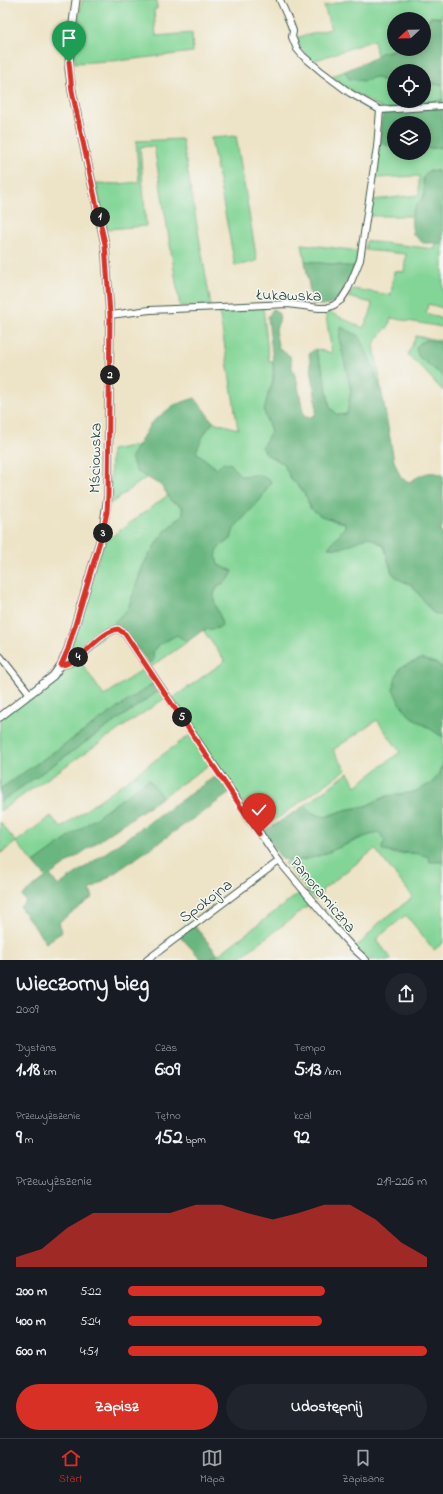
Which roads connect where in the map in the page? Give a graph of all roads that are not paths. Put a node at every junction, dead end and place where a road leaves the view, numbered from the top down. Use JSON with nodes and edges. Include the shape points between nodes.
{"nodes":[{"id":1,"x":76,"y":0,"type":"edge"},
{"id":2,"x":280,"y":0,"type":"edge"},
{"id":3,"x":443,"y":106,"type":"edge"},
{"id":4,"x":380,"y":110,"type":"junction"},
{"id":5,"x":110,"y":315,"type":"junction"},
{"id":6,"x":0,"y":656,"type":"edge"},
{"id":7,"x":61,"y":665,"type":"junction"},
{"id":8,"x":30,"y":694,"type":"junction"},
{"id":9,"x":0,"y":717,"type":"edge"},
{"id":10,"x":279,"y":861,"type":"junction"},
{"id":11,"x":147,"y":960,"type":"edge"},
{"id":12,"x":366,"y":960,"type":"edge"}],
"edges":[{"from":1,"to":5,"type":"street","name":"Mściowska","via":[[69,68],[105,244]]},
{"from":2,"to":4,"type":"street","via":[[293,31],[292,37],[303,56],[336,84]]},
{"from":3,"to":4,"type":"street"},
{"from":4,"to":5,"type":"street","name":"Łukawska","via":[[377,148],[360,260],[348,289],[338,302],[327,308],[288,304],[150,310]]},
{"from":5,"to":7,"type":"street","name":"Mściowska","via":[[107,512],[68,649]]},
{"from":6,"to":8,"type":"street"},
{"from":7,"to":8,"type":"street","name":"Mściowska","via":[[53,676]]},
{"from":7,"to":10,"type":"street","name":"Panoramiczna","via":[[70,663],[114,630],[118,629],[125,634]]},
{"from":8,"to":9,"type":"street","name":"Mściowska"},
{"from":10,"to":11,"type":"street","name":"Spokojna"},
{"from":10,"to":12,"type":"street","name":"Panoramiczna","via":[[335,928]]}]}
